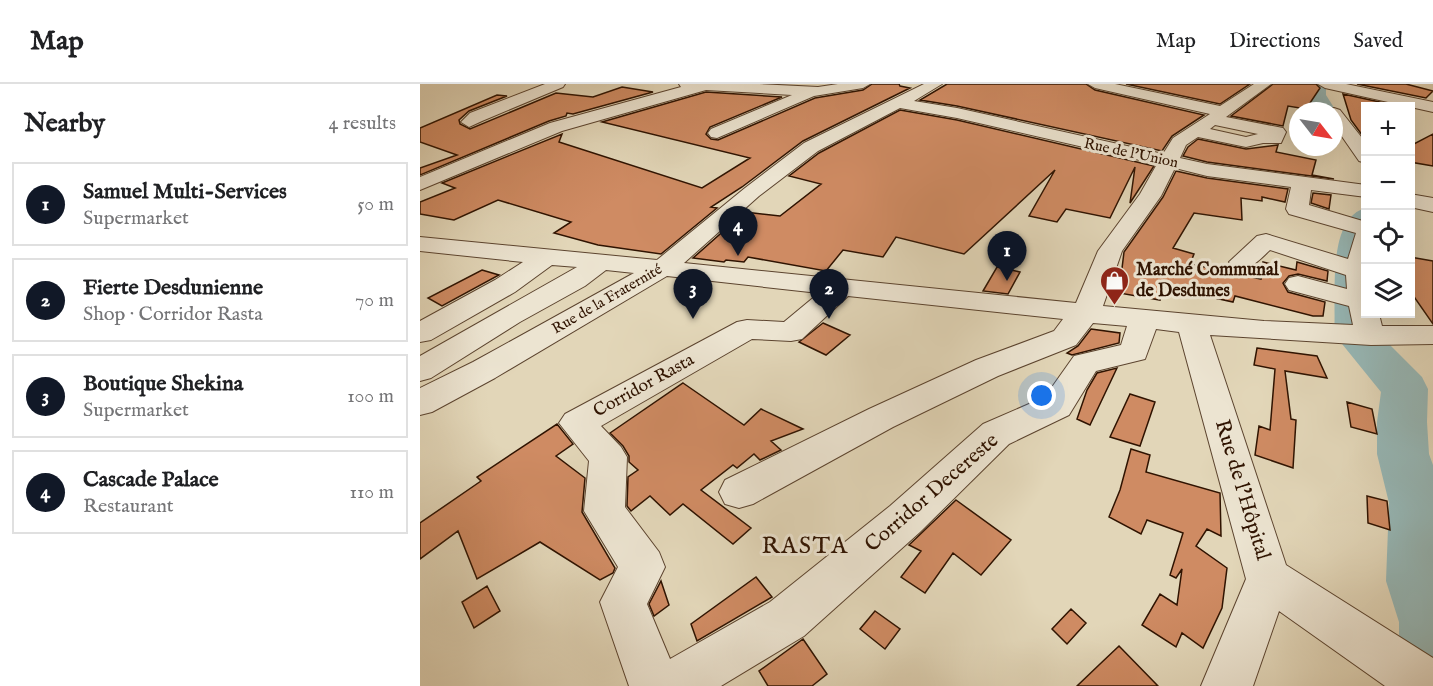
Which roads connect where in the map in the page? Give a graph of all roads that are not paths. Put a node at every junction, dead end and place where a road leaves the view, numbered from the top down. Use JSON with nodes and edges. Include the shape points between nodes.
{"nodes":[{"id":1,"x":526,"y":84,"type":"edge"},
{"id":2,"x":558,"y":84,"type":"edge"},
{"id":3,"x":564,"y":84,"type":"edge"},
{"id":4,"x":863,"y":84,"type":"edge"},
{"id":5,"x":934,"y":84,"type":"edge"},
{"id":6,"x":1095,"y":84,"type":"edge"},
{"id":7,"x":1156,"y":84,"type":"edge"},
{"id":8,"x":1264,"y":84,"type":"edge"},
{"id":9,"x":1326,"y":84,"type":"edge"},
{"id":10,"x":694,"y":85,"type":"edge"},
{"id":11,"x":813,"y":92,"type":"junction"},
{"id":12,"x":1139,"y":93,"type":"junction"},
{"id":13,"x":1325,"y":102,"type":"edge"},
{"id":14,"x":899,"y":103,"type":"junction"},
{"id":15,"x":1422,"y":109,"type":"edge"},
{"id":16,"x":1343,"y":110,"type":"edge"},
{"id":17,"x":1354,"y":110,"type":"dead end"},
{"id":18,"x":1211,"y":121,"type":"junction"},
{"id":19,"x":469,"y":122,"type":"dead end"},
{"id":20,"x":1343,"y":125,"type":"edge"},
{"id":21,"x":717,"y":133,"type":"dead end"},
{"id":22,"x":1364,"y":156,"type":"edge"},
{"id":23,"x":1168,"y":160,"type":"junction"},
{"id":24,"x":420,"y":184,"type":"edge"},
{"id":25,"x":1302,"y":184,"type":"junction"},
{"id":26,"x":1361,"y":191,"type":"edge"},
{"id":27,"x":1415,"y":201,"type":"edge"},
{"id":28,"x":1433,"y":205,"type":"edge"},
{"id":29,"x":1297,"y":209,"type":"junction"},
{"id":30,"x":1273,"y":211,"type":"dead end"},
{"id":31,"x":1361,"y":228,"type":"edge"},
{"id":32,"x":420,"y":244,"type":"edge"},
{"id":33,"x":1361,"y":255,"type":"edge"},
{"id":34,"x":548,"y":256,"type":"junction"},
{"id":35,"x":600,"y":261,"type":"junction"},
{"id":36,"x":1242,"y":262,"type":"dead end"},
{"id":37,"x":664,"y":267,"type":"junction"},
{"id":38,"x":1358,"y":270,"type":"junction"},
{"id":39,"x":1298,"y":284,"type":"dead end"},
{"id":40,"x":842,"y":287,"type":"junction"},
{"id":41,"x":1361,"y":293,"type":"edge"},
{"id":42,"x":1361,"y":301,"type":"edge"},
{"id":43,"x":1361,"y":311,"type":"edge"},
{"id":44,"x":1086,"y":313,"type":"junction"},
{"id":45,"x":1144,"y":320,"type":"junction"},
{"id":46,"x":1192,"y":326,"type":"junction"},
{"id":47,"x":420,"y":333,"type":"edge"},
{"id":48,"x":1433,"y":335,"type":"edge"},
{"id":49,"x":1356,"y":336,"type":"junction"},
{"id":50,"x":420,"y":370,"type":"edge"},
{"id":51,"x":420,"y":403,"type":"edge"},
{"id":52,"x":739,"y":492,"type":"dead end"},
{"id":53,"x":1268,"y":579,"type":"junction"},
{"id":54,"x":655,"y":686,"type":"edge"},
{"id":55,"x":673,"y":686,"type":"edge"},
{"id":56,"x":1227,"y":686,"type":"edge"},
{"id":57,"x":1430,"y":686,"type":"edge"}],
"edges":[{"from":1,"to":2,"type":"street"},
{"from":2,"to":3,"type":"street"},
{"from":2,"to":19,"type":"street"},
{"from":4,"to":11,"type":"street"},
{"from":5,"to":14,"type":"street","name":"Rue de la Fraternité"},
{"from":6,"to":12,"type":"street"},
{"from":7,"to":12,"type":"street"},
{"from":8,"to":18,"type":"street"},
{"from":9,"to":13,"type":"street","via":[[1318,92]]},
{"from":9,"to":15,"type":"street"},
{"from":10,"to":11,"type":"street"},
{"from":10,"to":24,"type":"street","via":[[556,127]]},
{"from":11,"to":21,"type":"street"},
{"from":12,"to":18,"type":"street"},
{"from":14,"to":23,"type":"street","name":"Rue de l'Union"},
{"from":14,"to":37,"type":"street","name":"Rue de la Fraternité","via":[[811,147]]},
{"from":16,"to":17,"type":"street"},
{"from":18,"to":23,"type":"street","via":[[1179,142]]},
{"from":20,"to":22,"type":"street"},
{"from":23,"to":25,"type":"street","name":"Rue de l'Union"},
{"from":23,"to":44,"type":"street","via":[[1150,196],[1110,251]]},
{"from":25,"to":26,"type":"street","name":"Rue de l'Union"},
{"from":25,"to":29,"type":"street"},
{"from":27,"to":28,"type":"street"},
{"from":29,"to":30,"type":"street"},
{"from":29,"to":31,"type":"street"},
{"from":32,"to":34,"type":"street"},
{"from":33,"to":38,"type":"street"},
{"from":34,"to":35,"type":"street"},
{"from":34,"to":47,"type":"street","via":[[505,286]]},
{"from":35,"to":37,"type":"street"},
{"from":35,"to":50,"type":"street","via":[[576,280]]},
{"from":36,"to":38,"type":"street","via":[[1266,241]]},
{"from":37,"to":40,"type":"street"},
{"from":37,"to":51,"type":"street","name":"Rue de la Fraternité"},
{"from":38,"to":41,"type":"street"},
{"from":39,"to":42,"type":"street"},
{"from":40,"to":44,"type":"street"},
{"from":40,"to":54,"type":"street","name":"Corridor Rasta","via":[[791,332],[747,329],[577,423],[608,457],[604,511],[643,567],[623,602]]},
{"from":43,"to":49,"type":"street"},
{"from":44,"to":45,"type":"street"},
{"from":44,"to":52,"type":"street","via":[[1065,338],[987,368]]},
{"from":45,"to":46,"type":"street"},
{"from":45,"to":55,"type":"street","name":"Corridor Decereste","via":[[1134,352],[1085,363],[1057,406],[996,434],[905,519],[787,619]]},
{"from":46,"to":49,"type":"street"},
{"from":46,"to":53,"type":"street","name":"Rue de l'Hôpital"},
{"from":48,"to":49,"type":"street"},
{"from":53,"to":56,"type":"street","name":"Rue de l'Hôpital"},
{"from":53,"to":57,"type":"street","via":[[1312,604],[1377,653]]}]}
